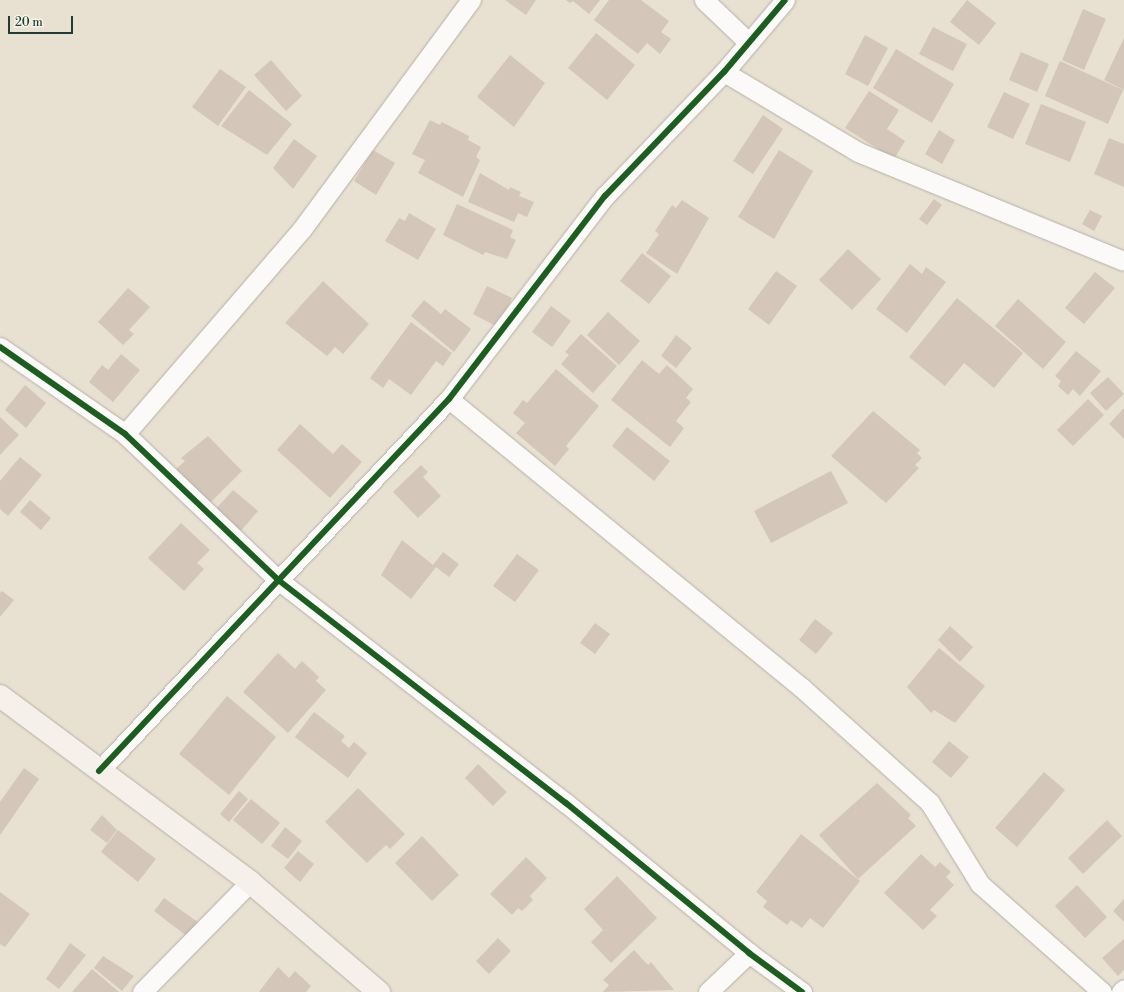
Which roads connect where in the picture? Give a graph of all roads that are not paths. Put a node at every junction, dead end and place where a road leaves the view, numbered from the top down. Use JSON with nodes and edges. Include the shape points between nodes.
{"nodes":[{"id":1,"x":471,"y":0,"type":"edge"},
{"id":2,"x":704,"y":0,"type":"edge"},
{"id":3,"x":785,"y":0,"type":"edge"},
{"id":4,"x":748,"y":42,"type":"junction"},
{"id":5,"x":724,"y":72,"type":"junction"},
{"id":6,"x":1124,"y":261,"type":"edge"},
{"id":7,"x":0,"y":347,"type":"edge"},
{"id":8,"x":449,"y":399,"type":"junction"},
{"id":9,"x":125,"y":434,"type":"junction"},
{"id":10,"x":277,"y":579,"type":"junction"},
{"id":11,"x":0,"y":696,"type":"edge"},
{"id":12,"x":99,"y":771,"type":"junction"},
{"id":13,"x":250,"y":882,"type":"junction"},
{"id":14,"x":749,"y":953,"type":"junction"},
{"id":15,"x":1124,"y":989,"type":"edge"},
{"id":16,"x":142,"y":992,"type":"edge"},
{"id":17,"x":379,"y":992,"type":"edge"},
{"id":18,"x":708,"y":992,"type":"edge"},
{"id":19,"x":802,"y":992,"type":"edge"},
{"id":20,"x":1102,"y":992,"type":"edge"},
{"id":21,"x":1121,"y":992,"type":"edge"}],
"edges":[{"from":1,"to":9,"type":"street","via":[[302,229]]},
{"from":2,"to":4,"type":"street"},
{"from":3,"to":4,"type":"street"},
{"from":4,"to":5,"type":"street"},
{"from":5,"to":6,"type":"street","via":[[858,152]]},
{"from":5,"to":8,"type":"street","via":[[605,196]]},
{"from":7,"to":9,"type":"street"},
{"from":8,"to":10,"type":"street"},
{"from":8,"to":20,"type":"street","via":[[802,688],[930,803],[980,884]]},
{"from":9,"to":10,"type":"street"},
{"from":10,"to":12,"type":"street"},
{"from":10,"to":14,"type":"street","via":[[566,803]]},
{"from":11,"to":12,"type":"main road"},
{"from":12,"to":13,"type":"main road"},
{"from":13,"to":16,"type":"street"},
{"from":13,"to":17,"type":"main road"},
{"from":14,"to":18,"type":"street"},
{"from":14,"to":19,"type":"street"},
{"from":15,"to":21,"type":"street"}]}
